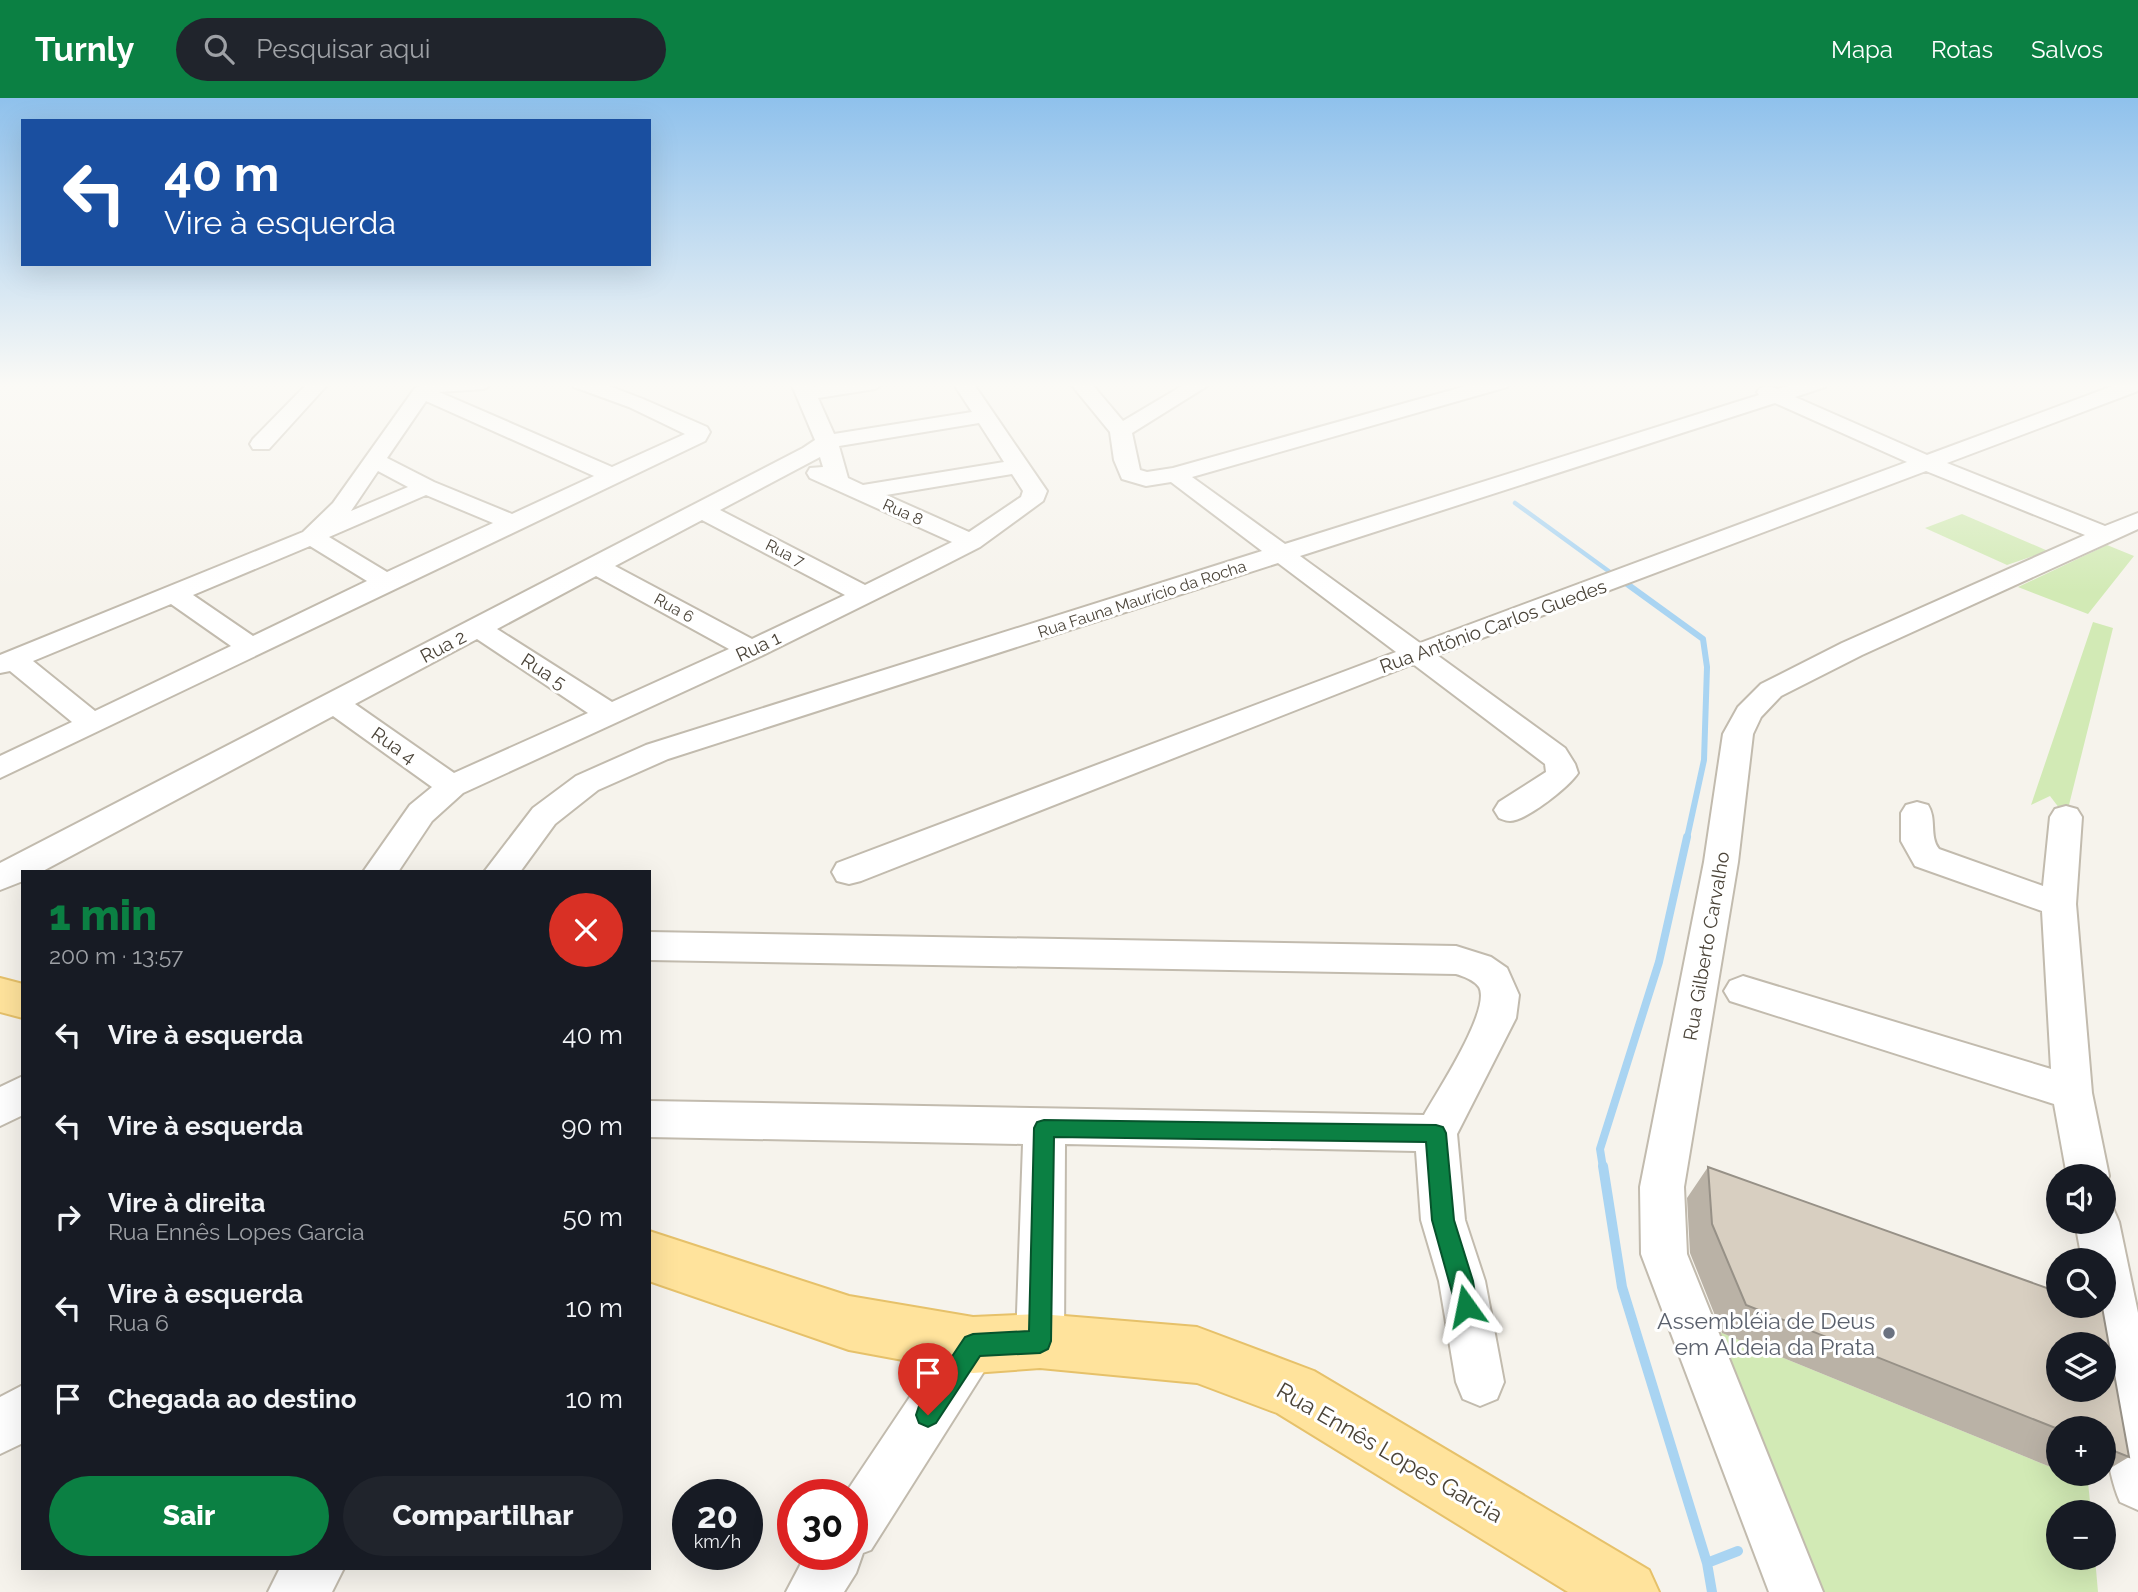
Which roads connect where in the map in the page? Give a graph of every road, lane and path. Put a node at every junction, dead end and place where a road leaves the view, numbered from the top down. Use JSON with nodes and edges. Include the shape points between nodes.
{"nodes":[{"id":1,"x":381,"y":453,"type":"edge"},
{"id":2,"x":560,"y":453,"type":"edge"},
{"id":3,"x":660,"y":453,"type":"edge"},
{"id":4,"x":810,"y":453,"type":"edge"},
{"id":5,"x":830,"y":453,"type":"edge"},
{"id":6,"x":1009,"y":453,"type":"edge"},
{"id":7,"x":1124,"y":453,"type":"edge"},
{"id":8,"x":1254,"y":453,"type":"edge"},
{"id":9,"x":1602,"y":453,"type":"edge"},
{"id":10,"x":1904,"y":453,"type":"edge"},
{"id":11,"x":1954,"y":453,"type":"edge"},
{"id":12,"x":376,"y":461,"type":"junction"},
{"id":13,"x":1927,"y":463,"type":"junction"},
{"id":14,"x":792,"y":464,"type":"junction"},
{"id":15,"x":1018,"y":466,"type":"junction"},
{"id":16,"x":611,"y":475,"type":"junction"},
{"id":17,"x":1175,"y":475,"type":"junction"},
{"id":18,"x":837,"y":479,"type":"junction"},
{"id":19,"x":426,"y":487,"type":"junction"},
{"id":20,"x":861,"y":492,"type":"junction"},
{"id":21,"x":704,"y":511,"type":"junction"},
{"id":22,"x":512,"y":522,"type":"junction"},
{"id":23,"x":2122,"y":527,"type":"edge"},
{"id":24,"x":312,"y":537,"type":"junction"},
{"id":25,"x":971,"y":542,"type":"junction"},
{"id":26,"x":1283,"y":554,"type":"junction"},
{"id":27,"x":598,"y":566,"type":"junction"},
{"id":28,"x":386,"y":582,"type":"junction"},
{"id":29,"x":174,"y":594,"type":"junction"},
{"id":30,"x":865,"y":595,"type":"junction"},
{"id":31,"x":478,"y":628,"type":"junction"},
{"id":32,"x":251,"y":647,"type":"junction"},
{"id":33,"x":751,"y":650,"type":"junction"},
{"id":34,"x":1415,"y":654,"type":"junction"},
{"id":35,"x":7,"y":662,"type":"edge"},
{"id":36,"x":336,"y":704,"type":"junction"},
{"id":37,"x":611,"y":715,"type":"junction"},
{"id":38,"x":93,"y":724,"type":"junction"},
{"id":39,"x":0,"y":768,"type":"edge"},
{"id":40,"x":452,"y":786,"type":"junction"},
{"id":41,"x":1510,"y":810,"type":"dead end"},
{"id":42,"x":1917,"y":813,"type":"dead end"},
{"id":43,"x":2066,"y":817,"type":"dead end"},
{"id":44,"x":381,"y":870,"type":"edge"},
{"id":45,"x":503,"y":870,"type":"edge"},
{"id":46,"x":849,"y":872,"type":"dead end"},
{"id":47,"x":0,"y":877,"type":"edge"},
{"id":48,"x":0,"y":884,"type":"edge"},
{"id":49,"x":21,"y":893,"type":"edge"},
{"id":50,"x":2059,"y":904,"type":"junction"},
{"id":51,"x":651,"y":946,"type":"edge"},
{"id":52,"x":1743,"y":992,"type":"dead end"},
{"id":53,"x":0,"y":995,"type":"edge"},
{"id":54,"x":21,"y":1000,"type":"edge"},
{"id":55,"x":2072,"y":1093,"type":"junction"},
{"id":56,"x":21,"y":1094,"type":"edge"},
{"id":57,"x":0,"y":1109,"type":"edge"},
{"id":58,"x":651,"y":1119,"type":"edge"},
{"id":59,"x":1044,"y":1128,"type":"junction"},
{"id":60,"x":1436,"y":1133,"type":"junction"},
{"id":61,"x":2086,"y":1164,"type":"edge"},
{"id":62,"x":2099,"y":1234,"type":"edge"},
{"id":63,"x":651,"y":1257,"type":"edge"},
{"id":64,"x":1040,"y":1341,"type":"junction"},
{"id":65,"x":973,"y":1345,"type":"junction"},
{"id":66,"x":1480,"y":1382,"type":"dead end"},
{"id":67,"x":21,"y":1412,"type":"edge"},
{"id":68,"x":0,"y":1429,"type":"edge"},
{"id":69,"x":2138,"y":1484,"type":"edge"},
{"id":70,"x":868,"y":1506,"type":"edge"},
{"id":71,"x":315,"y":1570,"type":"edge"},
{"id":72,"x":827,"y":1570,"type":"edge"},
{"id":73,"x":295,"y":1592,"type":"edge"},
{"id":74,"x":813,"y":1592,"type":"edge"},
{"id":75,"x":1626,"y":1592,"type":"edge"},
{"id":76,"x":1796,"y":1592,"type":"edge"}],
"edges":[{"from":1,"to":12,"type":"street"},
{"from":2,"to":16,"type":"street"},
{"from":3,"to":16,"type":"street"},
{"from":4,"to":14,"type":"street","name":"Rua 2"},
{"from":5,"to":18,"type":"street"},
{"from":6,"to":15,"type":"street","name":"Rua 1"},
{"from":7,"to":17,"type":"street","via":[[1130,474],[1146,480]]},
{"from":8,"to":17,"type":"street"},
{"from":9,"to":26,"type":"street","name":"Rua Fauna Maurício da Rocha"},
{"from":10,"to":13,"type":"street"},
{"from":11,"to":13,"type":"street","name":"Rua Antônio Carlos Guedes"},
{"from":12,"to":19,"type":"street"},
{"from":12,"to":24,"type":"street","via":[[341,508]]},
{"from":13,"to":23,"type":"street"},
{"from":13,"to":34,"type":"street","name":"Rua Antônio Carlos Guedes"},
{"from":14,"to":18,"type":"street","name":"Rua 8"},
{"from":14,"to":21,"type":"street","name":"Rua 2"},
{"from":15,"to":20,"type":"street"},
{"from":15,"to":25,"type":"street","name":"Rua 1","via":[[1035,491],[1031,500]]},
{"from":16,"to":22,"type":"street"},
{"from":17,"to":26,"type":"street"},
{"from":18,"to":20,"type":"street","name":"Rua 8"},
{"from":19,"to":22,"type":"street"},
{"from":19,"to":24,"type":"street"},
{"from":20,"to":25,"type":"street","name":"Rua 8"},
{"from":21,"to":27,"type":"street","name":"Rua 2"},
{"from":21,"to":30,"type":"street","name":"Rua 7"},
{"from":22,"to":28,"type":"street"},
{"from":23,"to":76,"type":"street","name":"Rua Gilberto Carvalho","via":[[1771,690],[1748,713],[1738,734],[1721,862],[1662,1187],[1664,1254]]},
{"from":24,"to":28,"type":"street"},
{"from":24,"to":29,"type":"street"},
{"from":25,"to":30,"type":"street","name":"Rua 1"},
{"from":26,"to":34,"type":"street"},
{"from":26,"to":45,"type":"street","name":"Rua Fauna Maurício da Rocha","via":[[657,752],[587,783],[536,826]]},
{"from":27,"to":31,"type":"street","name":"Rua 2"},
{"from":27,"to":33,"type":"street","name":"Rua 6"},
{"from":28,"to":32,"type":"street"},
{"from":29,"to":32,"type":"street"},
{"from":29,"to":35,"type":"street"},
{"from":30,"to":33,"type":"street","name":"Rua 1"},
{"from":31,"to":36,"type":"street","name":"Rua 2"},
{"from":31,"to":37,"type":"street","name":"Rua 5"},
{"from":32,"to":38,"type":"street"},
{"from":33,"to":37,"type":"street","name":"Rua 1"},
{"from":34,"to":41,"type":"street","via":[[1554,755],[1560,764],[1562,773],[1557,779]]},
{"from":34,"to":46,"type":"street","name":"Rua Antônio Carlos Guedes"},
{"from":35,"to":38,"type":"street"},
{"from":36,"to":40,"type":"street","name":"Rua 4"},
{"from":36,"to":47,"type":"street","name":"Rua 2"},
{"from":37,"to":40,"type":"street","name":"Rua 1"},
{"from":38,"to":39,"type":"street"},
{"from":40,"to":44,"type":"street","name":"Rua 1","via":[[421,813]]},
{"from":42,"to":50,"type":"street","via":[[1922,856]]},
{"from":43,"to":50,"type":"street"},
{"from":48,"to":49,"type":"street"},
{"from":50,"to":55,"type":"street"},
{"from":51,"to":60,"type":"street","via":[[1456,960],[1494,978],[1500,995],[1497,1018]]},
{"from":52,"to":55,"type":"street"},
{"from":53,"to":54,"type":"main road"},
{"from":55,"to":61,"type":"street"},
{"from":56,"to":57,"type":"street"},
{"from":58,"to":59,"type":"street"},
{"from":59,"to":60,"type":"street"},
{"from":59,"to":64,"type":"street"},
{"from":60,"to":66,"type":"street","via":[[1443,1220],[1462,1281]]},
{"from":62,"to":69,"type":"street","via":[[2122,1352]]},
{"from":63,"to":65,"type":"main road","name":"Rua Ennês Lopes Garcia","via":[[849,1323]]},
{"from":64,"to":65,"type":"main road","name":"Rua Ennês Lopes Garcia"},
{"from":64,"to":75,"type":"main road","name":"Rua Ennês Lopes Garcia","via":[[1196,1355],[1294,1391]]},
{"from":65,"to":70,"type":"street"},
{"from":67,"to":68,"type":"street"},
{"from":71,"to":73,"type":"street"},
{"from":72,"to":74,"type":"street"}]}
